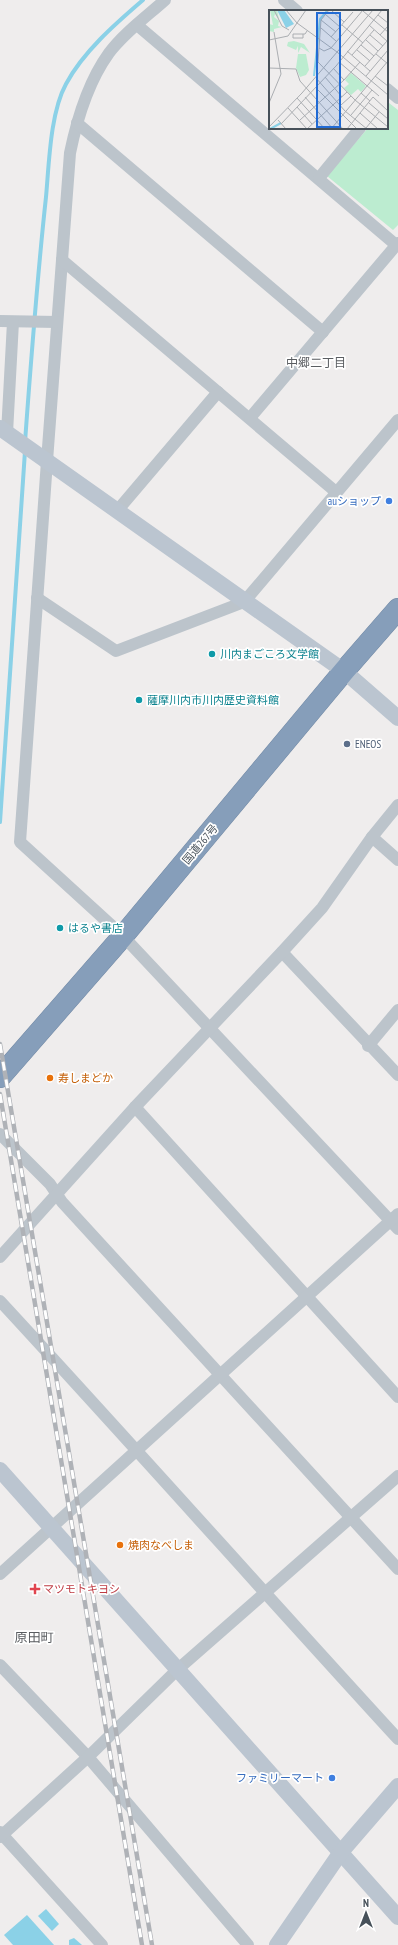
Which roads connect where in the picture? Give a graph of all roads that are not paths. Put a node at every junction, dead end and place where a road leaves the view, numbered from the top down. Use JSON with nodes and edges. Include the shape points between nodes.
{"nodes":[{"id":1,"x":165,"y":0,"type":"edge"},
{"id":2,"x":284,"y":0,"type":"edge"},
{"id":3,"x":296,"y":10,"type":"edge"},
{"id":4,"x":136,"y":25,"type":"junction"},
{"id":5,"x":77,"y":123,"type":"junction"},
{"id":6,"x":359,"y":129,"type":"edge"},
{"id":7,"x":319,"y":178,"type":"junction"},
{"id":8,"x":397,"y":244,"type":"edge"},
{"id":9,"x":62,"y":260,"type":"junction"},
{"id":10,"x":0,"y":322,"type":"edge"},
{"id":11,"x":19,"y":322,"type":"junction"},
{"id":12,"x":57,"y":322,"type":"junction"},
{"id":13,"x":323,"y":332,"type":"junction"},
{"id":14,"x":218,"y":392,"type":"junction"},
{"id":15,"x":250,"y":418,"type":"junction"},
{"id":16,"x":398,"y":420,"type":"edge"},
{"id":17,"x":9,"y":434,"type":"edge"},
{"id":18,"x":43,"y":458,"type":"junction"},
{"id":19,"x":336,"y":492,"type":"junction"},
{"id":20,"x":118,"y":512,"type":"junction"},
{"id":21,"x":37,"y":598,"type":"junction"},
{"id":22,"x":244,"y":602,"type":"junction"},
{"id":23,"x":398,"y":609,"type":"edge"},
{"id":24,"x":344,"y":671,"type":"junction"},
{"id":25,"x":398,"y":718,"type":"edge"},
{"id":26,"x":398,"y":805,"type":"edge"},
{"id":27,"x":372,"y":837,"type":"junction"},
{"id":28,"x":398,"y":860,"type":"edge"},
{"id":29,"x":123,"y":936,"type":"junction"},
{"id":30,"x":282,"y":952,"type":"junction"},
{"id":31,"x":398,"y":1010,"type":"edge"},
{"id":32,"x":208,"y":1028,"type":"junction"},
{"id":33,"x":368,"y":1046,"type":"junction"},
{"id":34,"x":398,"y":1075,"type":"edge"},
{"id":35,"x":0,"y":1077,"type":"edge"},
{"id":36,"x":135,"y":1106,"type":"junction"},
{"id":37,"x":0,"y":1134,"type":"edge"},
{"id":38,"x":57,"y":1194,"type":"junction"},
{"id":39,"x":395,"y":1221,"type":"edge"},
{"id":40,"x":0,"y":1257,"type":"edge"},
{"id":41,"x":307,"y":1297,"type":"junction"},
{"id":42,"x":0,"y":1301,"type":"edge"},
{"id":43,"x":221,"y":1374,"type":"junction"},
{"id":44,"x":398,"y":1398,"type":"edge"},
{"id":45,"x":137,"y":1449,"type":"junction"},
{"id":46,"x":0,"y":1470,"type":"edge"},
{"id":47,"x":398,"y":1476,"type":"edge"},
{"id":48,"x":351,"y":1517,"type":"junction"},
{"id":49,"x":52,"y":1527,"type":"junction"},
{"id":50,"x":398,"y":1569,"type":"edge"},
{"id":51,"x":0,"y":1574,"type":"edge"},
{"id":52,"x":264,"y":1593,"type":"junction"},
{"id":53,"x":0,"y":1665,"type":"edge"},
{"id":54,"x":177,"y":1670,"type":"junction"},
{"id":55,"x":398,"y":1739,"type":"edge"},
{"id":56,"x":88,"y":1757,"type":"junction"},
{"id":57,"x":398,"y":1786,"type":"edge"},
{"id":58,"x":1,"y":1834,"type":"edge"},
{"id":59,"x":341,"y":1852,"type":"junction"},
{"id":60,"x":398,"y":1917,"type":"edge"},
{"id":61,"x":102,"y":1945,"type":"edge"},
{"id":62,"x":248,"y":1945,"type":"edge"},
{"id":63,"x":276,"y":1945,"type":"edge"}],
"edges":[{"from":1,"to":4,"type":"street"},
{"from":2,"to":3,"type":"street"},
{"from":4,"to":5,"type":"street","via":[[109,54],[93,83]]},
{"from":4,"to":7,"type":"street"},
{"from":5,"to":9,"type":"street","via":[[70,153]]},
{"from":5,"to":13,"type":"street"},
{"from":6,"to":7,"type":"street"},
{"from":7,"to":8,"type":"street"},
{"from":8,"to":13,"type":"street"},
{"from":9,"to":12,"type":"street"},
{"from":9,"to":14,"type":"street"},
{"from":10,"to":11,"type":"street"},
{"from":11,"to":12,"type":"street"},
{"from":11,"to":17,"type":"street"},
{"from":12,"to":18,"type":"street"},
{"from":13,"to":15,"type":"street"},
{"from":14,"to":15,"type":"street"},
{"from":14,"to":20,"type":"street"},
{"from":15,"to":19,"type":"street"},
{"from":16,"to":19,"type":"street"},
{"from":17,"to":18,"type":"street"},
{"from":18,"to":20,"type":"street"},
{"from":18,"to":21,"type":"street"},
{"from":19,"to":22,"type":"street"},
{"from":20,"to":22,"type":"street"},
{"from":21,"to":22,"type":"street","via":[[116,651]]},
{"from":21,"to":29,"type":"street","via":[[20,842]]},
{"from":22,"to":24,"type":"street"},
{"from":23,"to":24,"type":"highway","name":"国道267号"},
{"from":24,"to":25,"type":"street"},
{"from":24,"to":29,"type":"highway","name":"国道267号"},
{"from":26,"to":27,"type":"street"},
{"from":27,"to":28,"type":"street"},
{"from":27,"to":30,"type":"street","via":[[322,908]]},
{"from":29,"to":32,"type":"street"},
{"from":29,"to":35,"type":"highway","name":"国道267号"},
{"from":30,"to":32,"type":"street"},
{"from":30,"to":33,"type":"street"},
{"from":31,"to":33,"type":"street"},
{"from":32,"to":36,"type":"street"},
{"from":32,"to":39,"type":"street"},
{"from":33,"to":34,"type":"street"},
{"from":36,"to":38,"type":"street"},
{"from":36,"to":41,"type":"street"},
{"from":37,"to":38,"type":"street"},
{"from":38,"to":40,"type":"street"},
{"from":38,"to":43,"type":"street"},
{"from":39,"to":41,"type":"street"},
{"from":41,"to":43,"type":"street"},
{"from":41,"to":44,"type":"street"},
{"from":42,"to":45,"type":"street"},
{"from":43,"to":45,"type":"street"},
{"from":43,"to":48,"type":"street"},
{"from":45,"to":49,"type":"street"},
{"from":45,"to":52,"type":"street"},
{"from":46,"to":49,"type":"street"},
{"from":47,"to":48,"type":"street"},
{"from":48,"to":50,"type":"street"},
{"from":48,"to":52,"type":"street"},
{"from":49,"to":51,"type":"street"},
{"from":49,"to":54,"type":"street"},
{"from":52,"to":54,"type":"street"},
{"from":52,"to":55,"type":"street"},
{"from":53,"to":56,"type":"street"},
{"from":54,"to":56,"type":"street"},
{"from":54,"to":59,"type":"street"},
{"from":56,"to":58,"type":"street"},
{"from":56,"to":62,"type":"street"},
{"from":57,"to":59,"type":"street"},
{"from":58,"to":61,"type":"street"},
{"from":59,"to":60,"type":"street"},
{"from":59,"to":63,"type":"street"}]}
